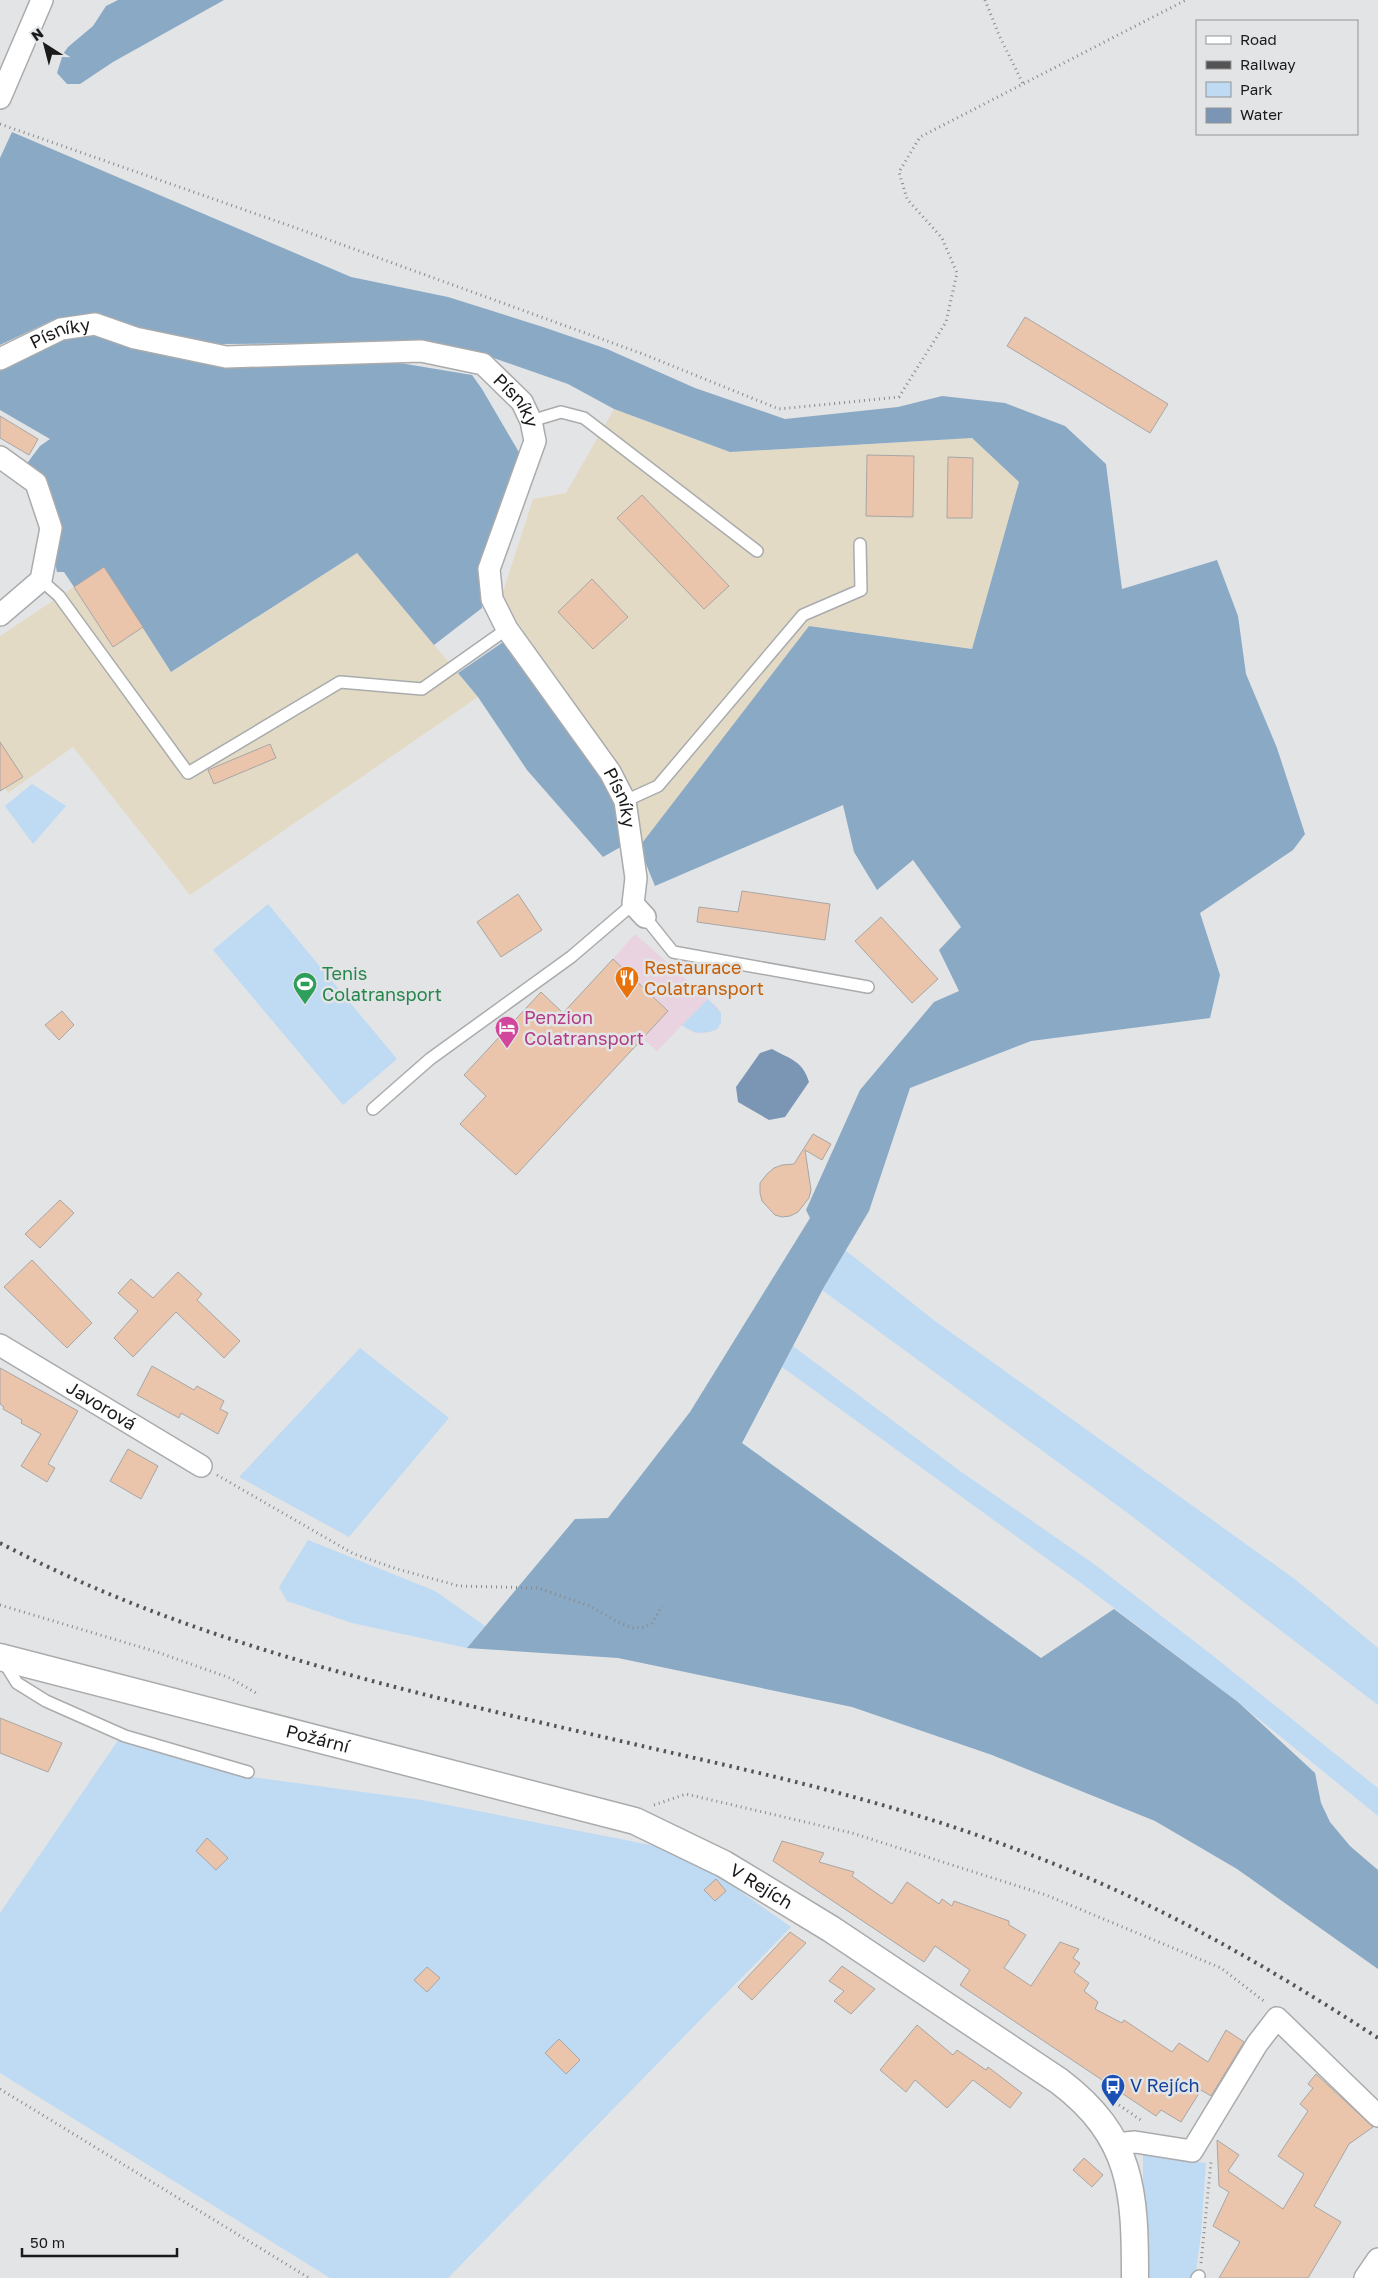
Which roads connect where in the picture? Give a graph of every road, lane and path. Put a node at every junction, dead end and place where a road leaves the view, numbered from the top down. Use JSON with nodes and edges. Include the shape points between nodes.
{"nodes":[{"id":1,"x":42,"y":0,"type":"edge"},
{"id":2,"x":985,"y":0,"type":"edge"},
{"id":3,"x":1186,"y":0,"type":"edge"},
{"id":4,"x":1023,"y":84,"type":"junction"},
{"id":5,"x":0,"y":98,"type":"edge"},
{"id":6,"x":0,"y":124,"type":"edge"},
{"id":7,"x":0,"y":359,"type":"edge"},
{"id":8,"x":531,"y":421,"type":"junction"},
{"id":9,"x":0,"y":456,"type":"edge"},
{"id":10,"x":860,"y":544,"type":"dead end"},
{"id":11,"x":757,"y":552,"type":"dead end"},
{"id":12,"x":41,"y":580,"type":"junction"},
{"id":13,"x":0,"y":615,"type":"edge"},
{"id":14,"x":507,"y":629,"type":"junction"},
{"id":15,"x":625,"y":801,"type":"junction"},
{"id":16,"x":639,"y":911,"type":"junction"},
{"id":17,"x":868,"y":987,"type":"dead end"},
{"id":18,"x":374,"y":1109,"type":"dead end"},
{"id":19,"x":0,"y":1346,"type":"edge"},
{"id":20,"x":201,"y":1466,"type":"joint"},
{"id":21,"x":0,"y":1605,"type":"edge"},
{"id":22,"x":662,"y":1606,"type":"dead end"},
{"id":23,"x":1,"y":1657,"type":"edge"},
{"id":24,"x":256,"y":1694,"type":"dead end"},
{"id":25,"x":248,"y":1772,"type":"dead end"},
{"id":26,"x":640,"y":1814,"type":"junction"},
{"id":27,"x":1276,"y":2018,"type":"junction"},
{"id":28,"x":0,"y":2088,"type":"edge"},
{"id":29,"x":1378,"y":2116,"type":"edge"},
{"id":30,"x":1116,"y":2144,"type":"junction"},
{"id":31,"x":1192,"y":2151,"type":"junction"},
{"id":32,"x":1378,"y":2259,"type":"edge"},
{"id":33,"x":1137,"y":2277,"type":"edge"},
{"id":34,"x":1198,"y":2277,"type":"edge"},
{"id":35,"x":309,"y":2278,"type":"edge"},
{"id":36,"x":1365,"y":2278,"type":"edge"}],
"edges":[{"from":1,"to":5,"type":"street"},
{"from":2,"to":4,"type":"path"},
{"from":3,"to":4,"type":"path"},
{"from":4,"to":6,"type":"path","via":[[920,138],[899,172],[907,199],[942,238],[957,273],[946,322],[899,397],[779,409],[643,354]]},
{"from":7,"to":8,"type":"street","name":"Písníky","via":[[61,328],[95,324],[135,338],[226,357],[421,351],[483,364],[522,402]]},
{"from":8,"to":11,"type":"lane","via":[[561,412],[584,418]]},
{"from":8,"to":14,"type":"street","name":"Písníky","via":[[535,441],[489,569],[492,600]]},
{"from":9,"to":12,"type":"street","via":[[36,483],[44,503],[52,528]]},
{"from":10,"to":15,"type":"lane","via":[[861,590],[803,615],[658,786]]},
{"from":12,"to":13,"type":"street"},
{"from":12,"to":14,"type":"lane","via":[[60,596],[188,773],[340,682],[422,690]]},
{"from":14,"to":15,"type":"street","name":"Písníky","via":[[610,772]]},
{"from":15,"to":16,"type":"street","name":"Písníky"},
{"from":16,"to":17,"type":"lane","via":[[673,952]]},
{"from":16,"to":18,"type":"lane","via":[[430,1059]]},
{"from":19,"to":20,"type":"street","name":"Javorová"},
{"from":20,"to":22,"type":"path","via":[[354,1554],[397,1569],[459,1586],[538,1588],[590,1606],[632,1628],[652,1623]]},
{"from":21,"to":24,"type":"path","via":[[157,1652],[230,1678]]},
{"from":23,"to":25,"type":"lane","via":[[17,1683],[46,1701],[125,1736]]},
{"from":23,"to":26,"type":"street","name":"Požární"},
{"from":26,"to":27,"type":"path","via":[[686,1794],[852,1833],[1046,1895],[1221,1968],[1273,2008]]},
{"from":26,"to":30,"type":"street","name":"V Rejích","via":[[831,1929],[1059,2081],[1096,2114]]},
{"from":27,"to":29,"type":"street"},
{"from":27,"to":31,"type":"street"},
{"from":28,"to":35,"type":"path"},
{"from":30,"to":31,"type":"street","via":[[1135,2142]]},
{"from":30,"to":33,"type":"street","name":"V Rejích","via":[[1132,2194]]},
{"from":31,"to":34,"type":"path","via":[[1212,2157]]},
{"from":32,"to":36,"type":"street"}]}
